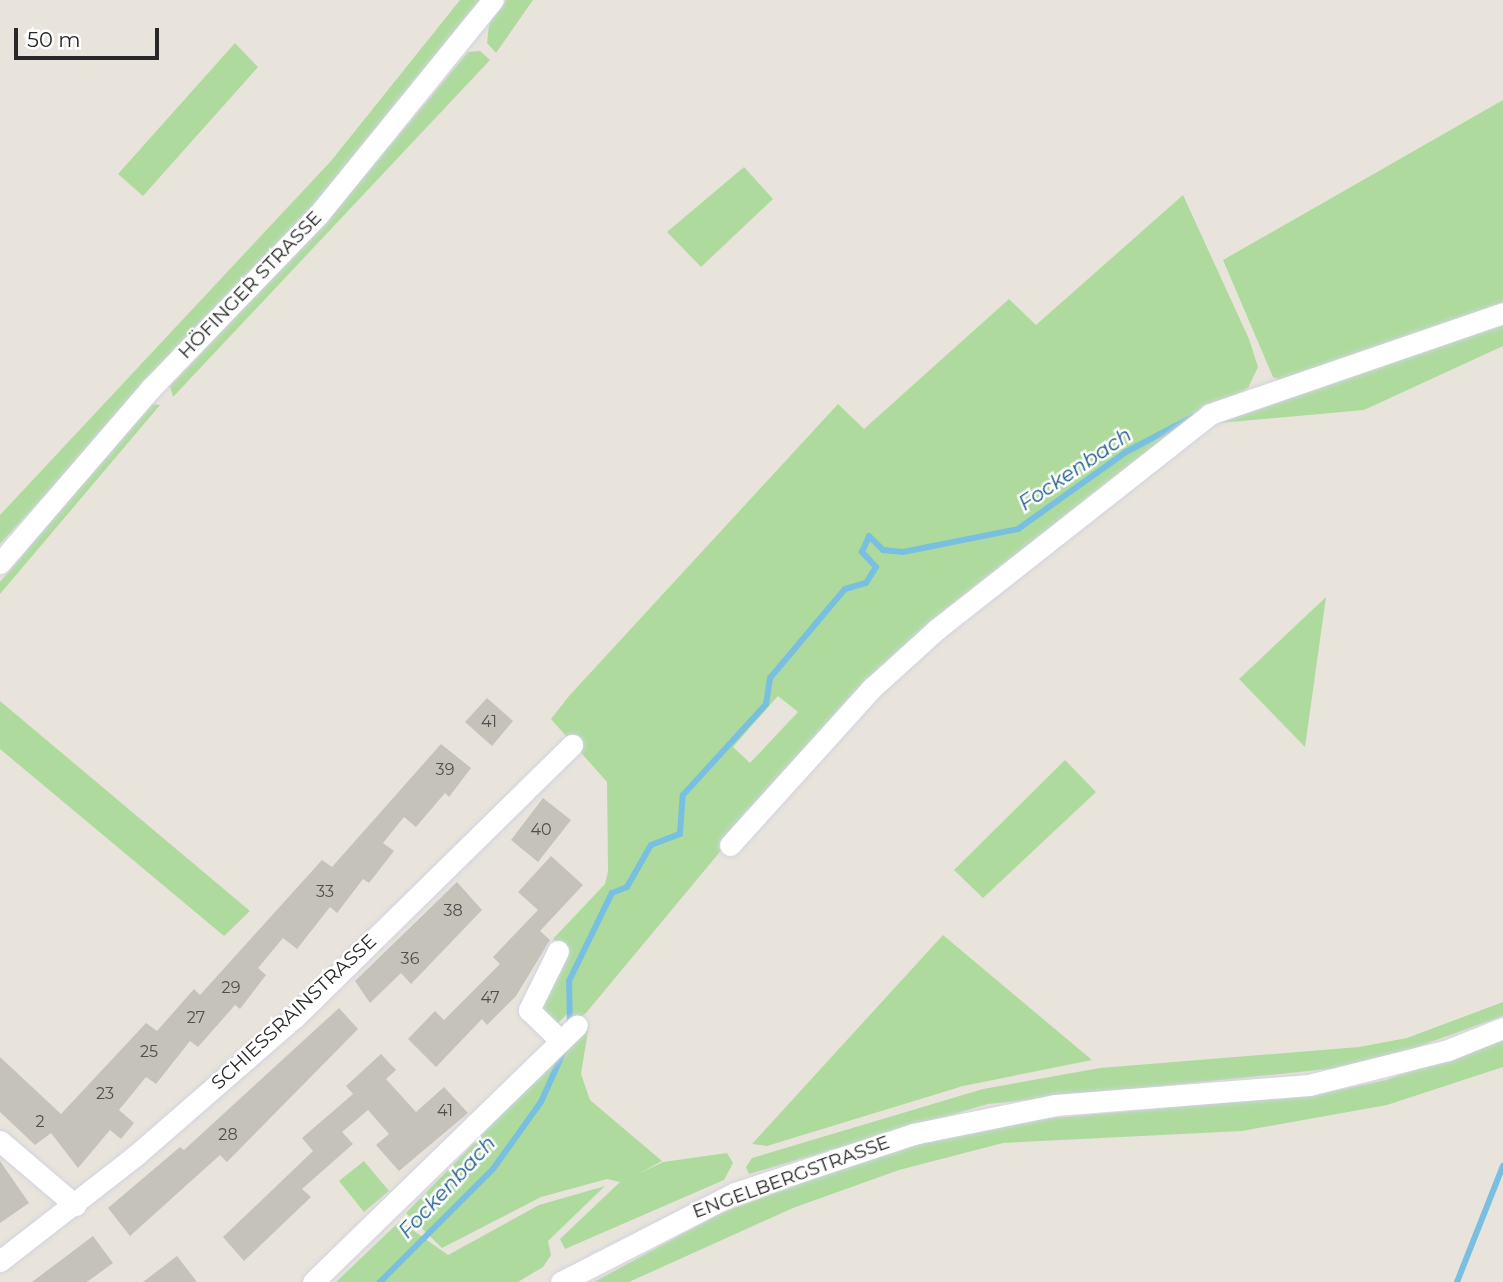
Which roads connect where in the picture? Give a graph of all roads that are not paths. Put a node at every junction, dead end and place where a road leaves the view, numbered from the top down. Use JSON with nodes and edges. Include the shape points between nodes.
{"nodes":[{"id":1,"x":493,"y":0,"type":"edge"},
{"id":2,"x":1503,"y":313,"type":"edge"},
{"id":3,"x":0,"y":563,"type":"edge"},
{"id":4,"x":572,"y":745,"type":"dead end"},
{"id":5,"x":730,"y":845,"type":"dead end"},
{"id":6,"x":558,"y":951,"type":"dead end"},
{"id":7,"x":577,"y":1025,"type":"dead end"},
{"id":8,"x":1503,"y":1028,"type":"edge"},
{"id":9,"x":559,"y":1040,"type":"junction"},
{"id":10,"x":0,"y":1141,"type":"edge"},
{"id":11,"x":75,"y":1205,"type":"junction"},
{"id":12,"x":0,"y":1261,"type":"edge"},
{"id":13,"x":313,"y":1282,"type":"edge"},
{"id":14,"x":561,"y":1282,"type":"edge"}],
"edges":[{"from":1,"to":3,"type":"street","name":"HÖFINGER STRASSE","via":[[318,215],[151,388]]},
{"from":2,"to":5,"type":"street","via":[[1210,414],[937,629],[864,697]]},
{"from":4,"to":11,"type":"street","name":"SCHIESSRAINSTRASSE","via":[[294,1018]]},
{"from":6,"to":9,"type":"street","via":[[529,1010]]},
{"from":7,"to":9,"type":"street"},
{"from":8,"to":14,"type":"street","name":"ENGELBERGSTRASSE","via":[[1448,1050],[1308,1085],[986,1117],[839,1155],[660,1226]]},
{"from":9,"to":13,"type":"street"},
{"from":10,"to":11,"type":"street"},
{"from":11,"to":12,"type":"street","name":"SCHIESSRAINSTRASSE"}]}
